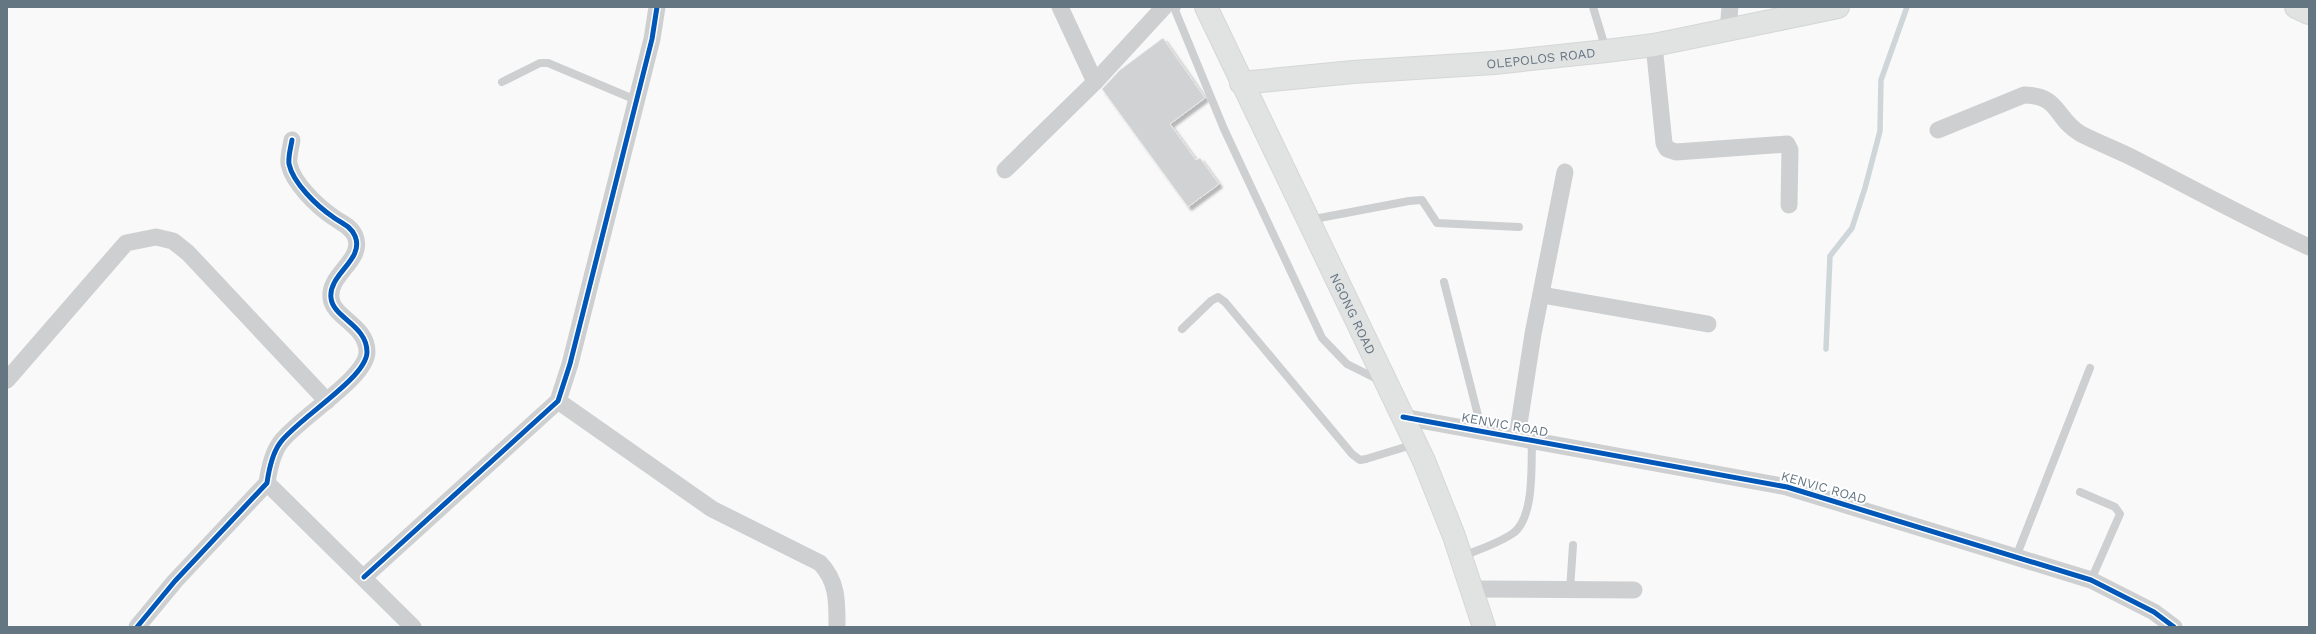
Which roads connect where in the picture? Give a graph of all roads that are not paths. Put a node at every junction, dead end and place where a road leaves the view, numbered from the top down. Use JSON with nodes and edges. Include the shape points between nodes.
{"nodes":[{"id":1,"x":657,"y":7,"type":"edge"},
{"id":2,"x":1060,"y":7,"type":"edge"},
{"id":3,"x":1164,"y":7,"type":"edge"},
{"id":4,"x":1177,"y":7,"type":"edge"},
{"id":5,"x":1206,"y":7,"type":"edge"},
{"id":6,"x":1593,"y":7,"type":"edge"},
{"id":7,"x":1730,"y":7,"type":"edge"},
{"id":8,"x":1838,"y":7,"type":"edge"},
{"id":9,"x":2296,"y":7,"type":"edge"},
{"id":10,"x":2309,"y":13,"type":"edge"},
{"id":11,"x":1728,"y":30,"type":"junction"},
{"id":12,"x":1654,"y":45,"type":"junction"},
{"id":13,"x":1606,"y":51,"type":"junction"},
{"id":14,"x":502,"y":82,"type":"dead end"},
{"id":15,"x":1096,"y":82,"type":"junction"},
{"id":16,"x":1240,"y":83,"type":"junction"},
{"id":17,"x":636,"y":100,"type":"junction"},
{"id":18,"x":1938,"y":130,"type":"dead end"},
{"id":19,"x":292,"y":140,"type":"dead end"},
{"id":20,"x":1005,"y":170,"type":"dead end"},
{"id":21,"x":1565,"y":172,"type":"dead end"},
{"id":22,"x":1789,"y":205,"type":"dead end"},
{"id":23,"x":1308,"y":220,"type":"junction"},
{"id":24,"x":1519,"y":227,"type":"dead end"},
{"id":25,"x":2309,"y":247,"type":"edge"},
{"id":26,"x":1444,"y":282,"type":"dead end"},
{"id":27,"x":1542,"y":295,"type":"junction"},
{"id":28,"x":1708,"y":324,"type":"dead end"},
{"id":29,"x":1182,"y":329,"type":"dead end"},
{"id":30,"x":2090,"y":368,"type":"dead end"},
{"id":31,"x":7,"y":380,"type":"edge"},
{"id":32,"x":1387,"y":384,"type":"junction"},
{"id":33,"x":326,"y":401,"type":"junction"},
{"id":34,"x":558,"y":401,"type":"junction"},
{"id":35,"x":1403,"y":417,"type":"junction"},
{"id":36,"x":1482,"y":431,"type":"junction"},
{"id":37,"x":1525,"y":439,"type":"junction"},
{"id":38,"x":1415,"y":444,"type":"junction"},
{"id":39,"x":267,"y":483,"type":"junction"},
{"id":40,"x":2080,"y":492,"type":"dead end"},
{"id":41,"x":1573,"y":545,"type":"dead end"},
{"id":42,"x":1461,"y":557,"type":"junction"},
{"id":43,"x":2016,"y":557,"type":"junction"},
{"id":44,"x":364,"y":577,"type":"junction"},
{"id":45,"x":2091,"y":580,"type":"junction"},
{"id":46,"x":1472,"y":588,"type":"junction"},
{"id":47,"x":1570,"y":590,"type":"junction"},
{"id":48,"x":1634,"y":590,"type":"dead end"},
{"id":49,"x":137,"y":627,"type":"edge"},
{"id":50,"x":413,"y":627,"type":"edge"},
{"id":51,"x":837,"y":627,"type":"edge"},
{"id":52,"x":1484,"y":627,"type":"edge"},
{"id":53,"x":2174,"y":627,"type":"edge"}],
"edges":[{"from":1,"to":17,"type":"street"},
{"from":2,"to":15,"type":"street"},
{"from":3,"to":15,"type":"street"},
{"from":4,"to":32,"type":"lane","via":[[1175,10],[1224,129],[1322,338],[1347,364]]},
{"from":5,"to":16,"type":"main road","name":"NGONG ROAD"},
{"from":6,"to":13,"type":"lane"},
{"from":7,"to":11,"type":"street"},
{"from":8,"to":11,"type":"main road","name":"OLEPOLOS ROAD"},
{"from":9,"to":10,"type":"main road"},
{"from":11,"to":12,"type":"main road","name":"OLEPOLOS ROAD"},
{"from":12,"to":13,"type":"main road","name":"OLEPOLOS ROAD"},
{"from":12,"to":22,"type":"street","via":[[1664,143],[1667,149],[1676,152],[1787,144],[1790,150]]},
{"from":13,"to":16,"type":"main road","name":"OLEPOLOS ROAD","via":[[1494,63],[1353,72]]},
{"from":14,"to":17,"type":"lane","via":[[540,63],[548,63]]},
{"from":15,"to":20,"type":"street"},
{"from":16,"to":23,"type":"main road","name":"NGONG ROAD"},
{"from":17,"to":34,"type":"street","via":[[570,364]]},
{"from":18,"to":25,"type":"street","via":[[2024,95],[2038,95],[2048,99],[2068,125],[2080,133],[2245,218]]},
{"from":19,"to":33,"type":"street","via":[[289,163],[293,176],[322,208],[347,226],[355,235],[358,245],[331,288],[331,300],[363,335],[367,352],[364,364]]},
{"from":21,"to":27,"type":"street"},
{"from":23,"to":24,"type":"lane","via":[[1422,200],[1437,223]]},
{"from":23,"to":32,"type":"main road","name":"NGONG ROAD"},
{"from":26,"to":36,"type":"lane"},
{"from":27,"to":28,"type":"street"},
{"from":27,"to":37,"type":"street","via":[[1533,334]]},
{"from":29,"to":38,"type":"lane","via":[[1218,297],[1225,302],[1352,454],[1360,460]]},
{"from":30,"to":43,"type":"lane"},
{"from":31,"to":33,"type":"street","via":[[126,243],[156,237],[172,241],[188,253]]},
{"from":32,"to":35,"type":"main road","name":"NGONG ROAD"},
{"from":33,"to":39,"type":"street","via":[[280,443],[270,464]]},
{"from":34,"to":44,"type":"street"},
{"from":34,"to":51,"type":"street","via":[[712,509],[820,563],[829,573],[836,592]]},
{"from":35,"to":36,"type":"street","name":"KENVIC ROAD"},
{"from":35,"to":38,"type":"main road","name":"NGONG ROAD"},
{"from":36,"to":37,"type":"street","name":"KENVIC ROAD"},
{"from":37,"to":42,"type":"lane","via":[[1528,503],[1523,522],[1512,534]]},
{"from":37,"to":43,"type":"street","name":"KENVIC ROAD","via":[[1787,487]]},
{"from":38,"to":42,"type":"main road","name":"NGONG ROAD"},
{"from":39,"to":44,"type":"street"},
{"from":39,"to":49,"type":"street"},
{"from":40,"to":45,"type":"lane","via":[[2115,507],[2120,514]]},
{"from":41,"to":47,"type":"lane"},
{"from":42,"to":46,"type":"main road","name":"NGONG ROAD"},
{"from":43,"to":45,"type":"street","name":"KENVIC ROAD"},
{"from":44,"to":50,"type":"street"},
{"from":45,"to":53,"type":"street","name":"KENVIC ROAD","via":[[2154,612]]},
{"from":46,"to":47,"type":"street"},
{"from":46,"to":52,"type":"main road","name":"NGONG ROAD"},
{"from":47,"to":48,"type":"street"}]}
